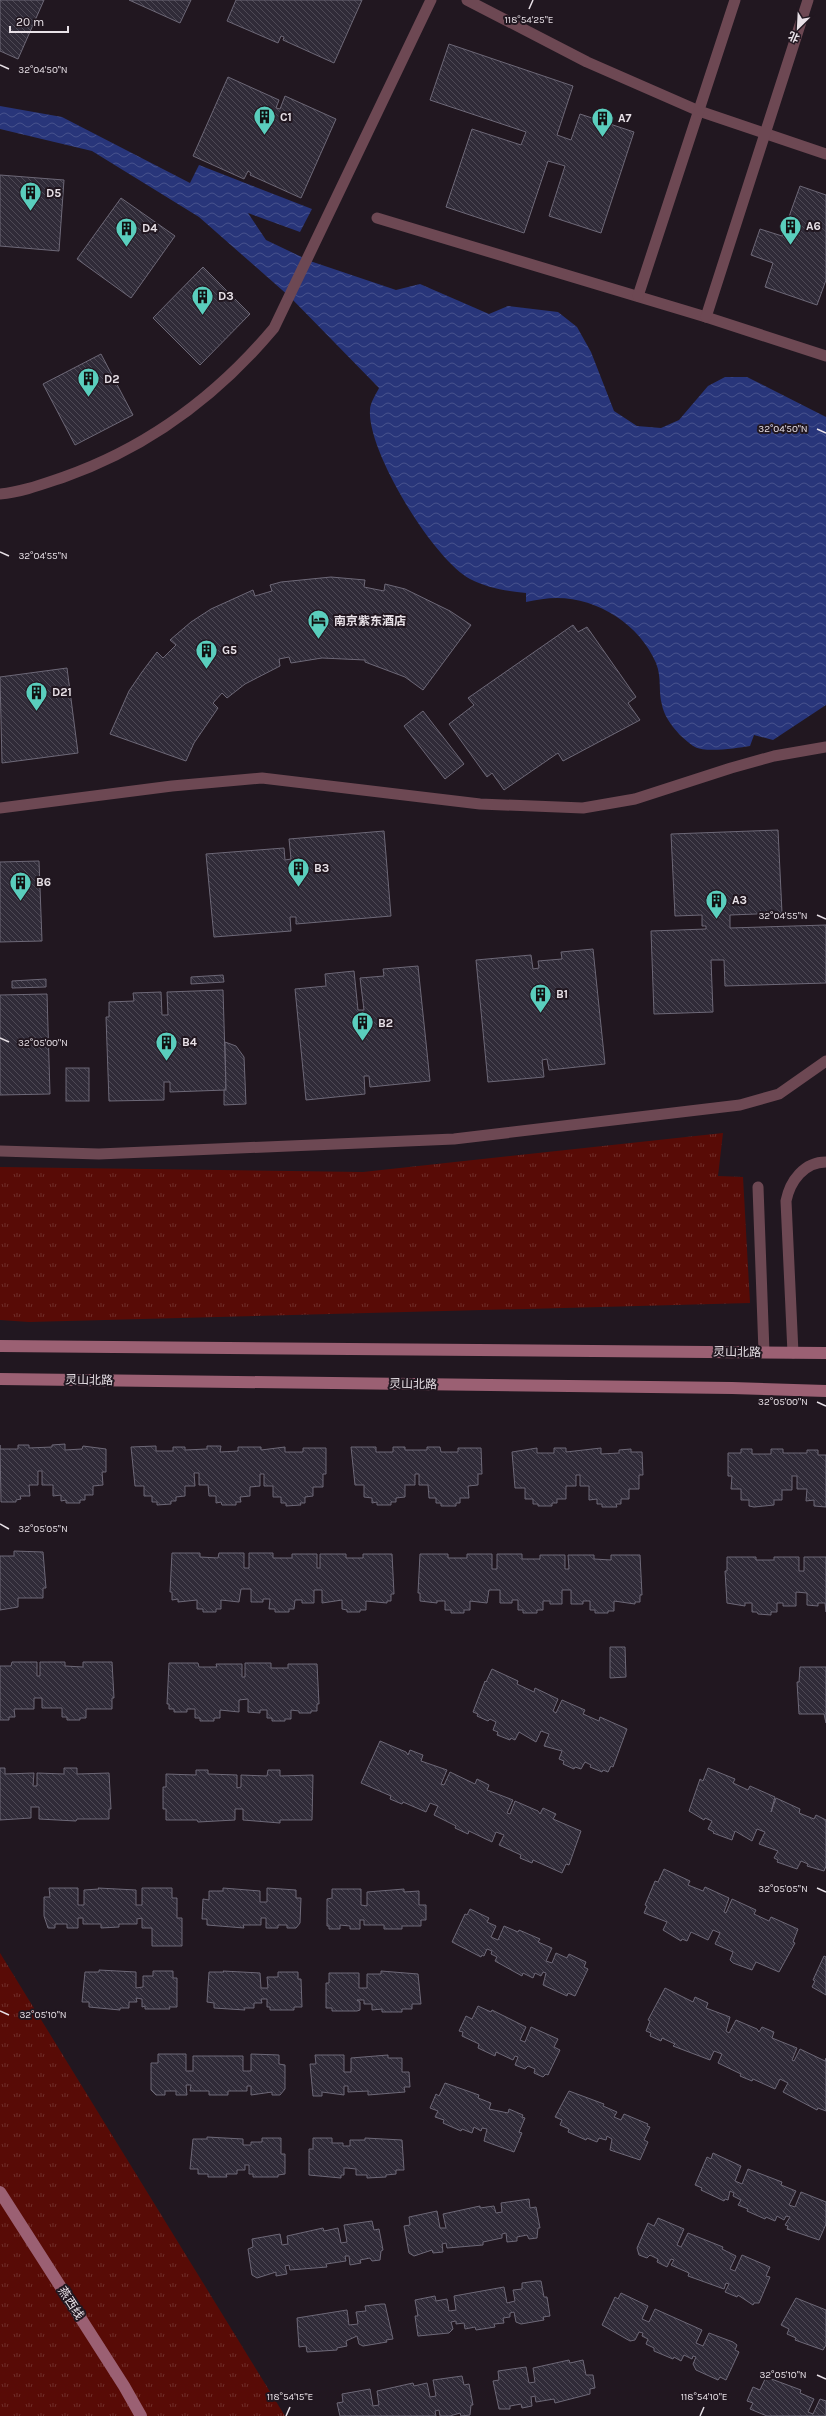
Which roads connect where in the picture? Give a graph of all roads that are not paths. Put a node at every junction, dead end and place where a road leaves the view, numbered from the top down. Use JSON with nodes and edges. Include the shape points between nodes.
{"nodes":[{"id":1,"x":431,"y":0,"type":"edge"},
{"id":2,"x":467,"y":0,"type":"edge"},
{"id":3,"x":735,"y":0,"type":"edge"},
{"id":4,"x":808,"y":0,"type":"edge"},
{"id":5,"x":699,"y":111,"type":"junction"},
{"id":6,"x":766,"y":134,"type":"junction"},
{"id":7,"x":826,"y":154,"type":"edge"},
{"id":8,"x":377,"y":218,"type":"dead end"},
{"id":9,"x":638,"y":296,"type":"junction"},
{"id":10,"x":706,"y":317,"type":"junction"},
{"id":11,"x":826,"y":356,"type":"edge"},
{"id":12,"x":0,"y":494,"type":"edge"},
{"id":13,"x":826,"y":747,"type":"edge"},
{"id":14,"x":0,"y":808,"type":"edge"},
{"id":15,"x":826,"y":1061,"type":"edge"},
{"id":16,"x":0,"y":1151,"type":"edge"},
{"id":17,"x":826,"y":1162,"type":"edge"},
{"id":18,"x":758,"y":1188,"type":"dead end"},
{"id":19,"x":0,"y":1346,"type":"edge"},
{"id":20,"x":764,"y":1352,"type":"junction"},
{"id":21,"x":793,"y":1353,"type":"junction"},
{"id":22,"x":826,"y":1353,"type":"edge"},
{"id":23,"x":0,"y":1379,"type":"edge"},
{"id":24,"x":826,"y":1391,"type":"edge"},
{"id":25,"x":0,"y":2192,"type":"edge"},
{"id":26,"x":141,"y":2416,"type":"edge"}],
"edges":[{"from":1,"to":12,"type":"lane","via":[[274,328],[224,383],[196,407],[153,436],[114,458],[86,469],[34,487]]},
{"from":2,"to":5,"type":"lane","via":[[587,62]]},
{"from":3,"to":5,"type":"lane"},
{"from":4,"to":6,"type":"lane"},
{"from":5,"to":6,"type":"lane"},
{"from":5,"to":9,"type":"lane"},
{"from":6,"to":7,"type":"lane"},
{"from":6,"to":10,"type":"lane"},
{"from":8,"to":9,"type":"lane"},
{"from":9,"to":10,"type":"lane"},
{"from":10,"to":11,"type":"lane"},
{"from":13,"to":14,"type":"lane","via":[[774,756],[635,799],[583,808],[480,804],[262,778],[172,786]]},
{"from":15,"to":16,"type":"lane","via":[[779,1094],[740,1105],[454,1139],[99,1154]]},
{"from":17,"to":21,"type":"lane","via":[[804,1169],[794,1179],[786,1201]]},
{"from":18,"to":20,"type":"lane"},
{"from":19,"to":20,"type":"street","name":"灵山北路"},
{"from":20,"to":21,"type":"street","name":"灵山北路"},
{"from":21,"to":22,"type":"street","name":"灵山北路"},
{"from":23,"to":24,"type":"street","name":"灵山北路"},
{"from":25,"to":26,"type":"street","name":"燕西线"}]}
